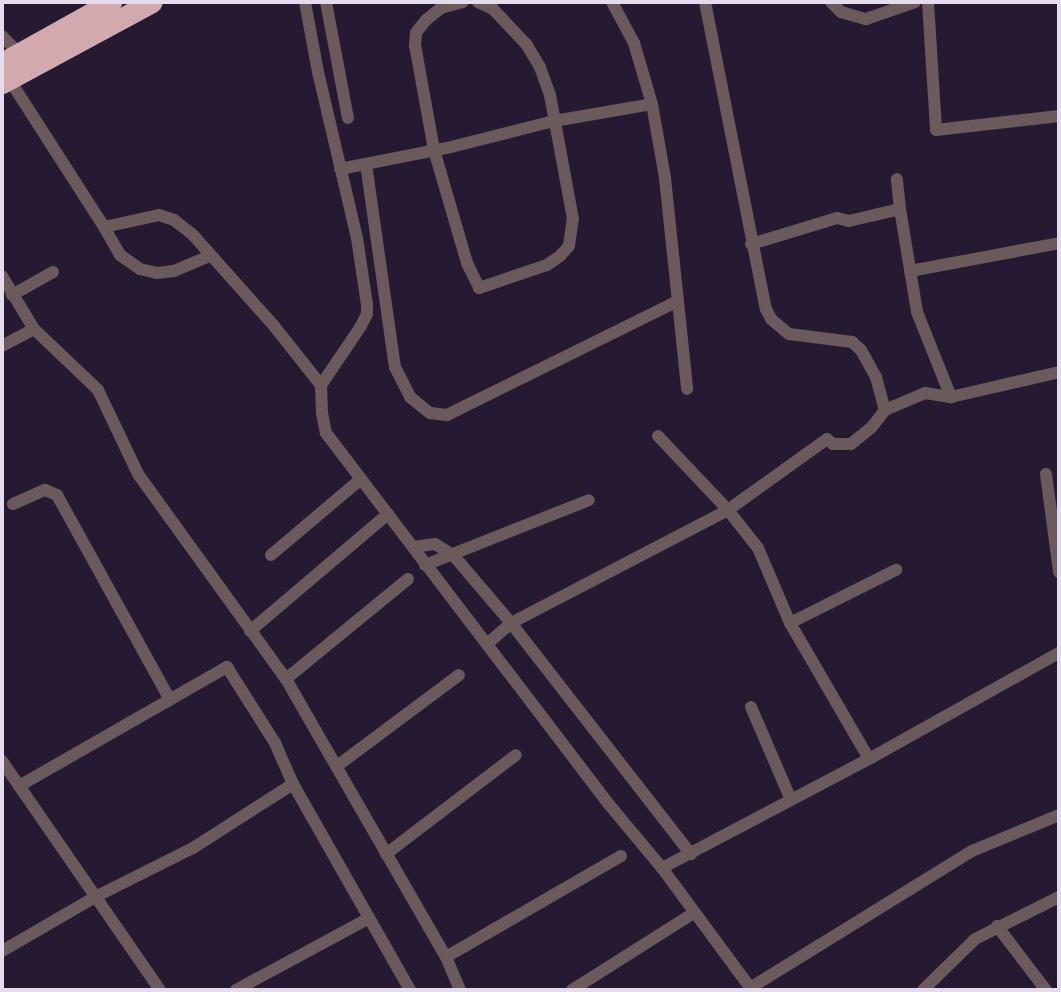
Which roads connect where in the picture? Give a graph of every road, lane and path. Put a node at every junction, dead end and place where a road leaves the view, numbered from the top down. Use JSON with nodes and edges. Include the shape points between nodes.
{"nodes":[{"id":1,"x":111,"y":2,"type":"edge"},
{"id":2,"x":152,"y":2,"type":"edge"},
{"id":3,"x":306,"y":2,"type":"edge"},
{"id":4,"x":326,"y":2,"type":"edge"},
{"id":5,"x":463,"y":2,"type":"edge"},
{"id":6,"x":478,"y":2,"type":"edge"},
{"id":7,"x":612,"y":2,"type":"edge"},
{"id":8,"x":705,"y":2,"type":"edge"},
{"id":9,"x":831,"y":2,"type":"edge"},
{"id":10,"x":915,"y":2,"type":"edge"},
{"id":11,"x":928,"y":2,"type":"edge"},
{"id":12,"x":2,"y":36,"type":"edge"},
{"id":13,"x":8,"y":70,"type":"edge"},
{"id":14,"x":652,"y":104,"type":"junction"},
{"id":15,"x":1059,"y":116,"type":"edge"},
{"id":16,"x":348,"y":118,"type":"dead end"},
{"id":17,"x":554,"y":121,"type":"junction"},
{"id":18,"x":434,"y":150,"type":"junction"},
{"id":19,"x":366,"y":164,"type":"junction"},
{"id":20,"x":340,"y":169,"type":"junction"},
{"id":21,"x":897,"y":179,"type":"dead end"},
{"id":22,"x":900,"y":209,"type":"junction"},
{"id":23,"x":104,"y":227,"type":"junction"},
{"id":24,"x":1059,"y":243,"type":"edge"},
{"id":25,"x":751,"y":244,"type":"junction"},
{"id":26,"x":209,"y":256,"type":"junction"},
{"id":27,"x":910,"y":271,"type":"junction"},
{"id":28,"x":53,"y":272,"type":"dead end"},
{"id":29,"x":2,"y":276,"type":"edge"},
{"id":30,"x":12,"y":295,"type":"junction"},
{"id":31,"x":676,"y":302,"type":"junction"},
{"id":32,"x":34,"y":329,"type":"junction"},
{"id":33,"x":2,"y":346,"type":"edge"},
{"id":34,"x":1059,"y":372,"type":"edge"},
{"id":35,"x":321,"y":385,"type":"junction"},
{"id":36,"x":687,"y":389,"type":"dead end"},
{"id":37,"x":951,"y":397,"type":"junction"},
{"id":38,"x":885,"y":410,"type":"junction"},
{"id":39,"x":658,"y":436,"type":"dead end"},
{"id":40,"x":1046,"y":474,"type":"dead end"},
{"id":41,"x":361,"y":479,"type":"junction"},
{"id":42,"x":589,"y":500,"type":"dead end"},
{"id":43,"x":13,"y":504,"type":"dead end"},
{"id":44,"x":728,"y":510,"type":"junction"},
{"id":45,"x":388,"y":514,"type":"junction"},
{"id":46,"x":413,"y":547,"type":"junction"},
{"id":47,"x":271,"y":555,"type":"dead end"},
{"id":48,"x":454,"y":556,"type":"junction"},
{"id":49,"x":425,"y":565,"type":"junction"},
{"id":50,"x":896,"y":570,"type":"dead end"},
{"id":51,"x":1059,"y":572,"type":"edge"},
{"id":52,"x":408,"y":579,"type":"dead end"},
{"id":53,"x":511,"y":623,"type":"junction"},
{"id":54,"x":790,"y":623,"type":"junction"},
{"id":55,"x":250,"y":631,"type":"junction"},
{"id":56,"x":487,"y":644,"type":"junction"},
{"id":57,"x":1059,"y":653,"type":"edge"},
{"id":58,"x":459,"y":675,"type":"dead end"},
{"id":59,"x":286,"y":679,"type":"junction"},
{"id":60,"x":170,"y":700,"type":"junction"},
{"id":61,"x":751,"y":708,"type":"dead end"},
{"id":62,"x":516,"y":755,"type":"dead end"},
{"id":63,"x":869,"y":759,"type":"junction"},
{"id":64,"x":2,"y":761,"type":"edge"},
{"id":65,"x":337,"y":766,"type":"junction"},
{"id":66,"x":293,"y":784,"type":"junction"},
{"id":67,"x":19,"y":786,"type":"junction"},
{"id":68,"x":791,"y":800,"type":"junction"},
{"id":69,"x":1059,"y":815,"type":"edge"},
{"id":70,"x":386,"y":854,"type":"junction"},
{"id":71,"x":691,"y":855,"type":"junction"},
{"id":72,"x":621,"y":856,"type":"dead end"},
{"id":73,"x":662,"y":868,"type":"junction"},
{"id":74,"x":95,"y":897,"type":"junction"},
{"id":75,"x":1059,"y":897,"type":"edge"},
{"id":76,"x":694,"y":913,"type":"junction"},
{"id":77,"x":369,"y":918,"type":"junction"},
{"id":78,"x":998,"y":926,"type":"junction"},
{"id":79,"x":2,"y":951,"type":"edge"},
{"id":80,"x":446,"y":957,"type":"junction"},
{"id":81,"x":751,"y":989,"type":"edge"},
{"id":82,"x":160,"y":990,"type":"edge"},
{"id":83,"x":236,"y":990,"type":"edge"},
{"id":84,"x":410,"y":990,"type":"edge"},
{"id":85,"x":460,"y":990,"type":"edge"},
{"id":86,"x":572,"y":990,"type":"edge"},
{"id":87,"x":923,"y":990,"type":"edge"},
{"id":88,"x":1046,"y":990,"type":"edge"}],
"edges":[{"from":1,"to":13,"type":"highway"},
{"from":2,"to":13,"type":"highway"},
{"from":3,"to":20,"type":"street"},
{"from":4,"to":16,"type":"street"},
{"from":5,"to":18,"type":"street","via":[[441,8],[416,33]]},
{"from":6,"to":17,"type":"street","via":[[493,9],[526,44],[546,81]]},
{"from":7,"to":14,"type":"street","via":[[634,43]]},
{"from":8,"to":25,"type":"street"},
{"from":9,"to":10,"type":"street","via":[[841,12],[866,19]]},
{"from":11,"to":15,"type":"street","via":[[936,130]]},
{"from":12,"to":13,"type":"street"},
{"from":13,"to":23,"type":"street"},
{"from":14,"to":17,"type":"street"},
{"from":14,"to":31,"type":"street","via":[[665,178]]},
{"from":17,"to":18,"type":"street"},
{"from":17,"to":18,"type":"street","via":[[573,219],[569,246],[547,265],[480,288],[467,263]]},
{"from":18,"to":19,"type":"street"},
{"from":19,"to":20,"type":"street"},
{"from":19,"to":31,"type":"street","via":[[395,368],[410,397],[430,413],[447,415]]},
{"from":20,"to":35,"type":"street","via":[[357,238],[367,314]]},
{"from":21,"to":22,"type":"street"},
{"from":22,"to":25,"type":"street","via":[[849,221],[837,218]]},
{"from":22,"to":27,"type":"street"},
{"from":23,"to":26,"type":"street","via":[[159,215],[174,220]]},
{"from":23,"to":26,"type":"street","via":[[120,256],[140,270],[174,271]]},
{"from":24,"to":27,"type":"street"},
{"from":25,"to":38,"type":"street","via":[[771,319],[797,337],[852,342],[862,350],[876,376]]},
{"from":26,"to":35,"type":"street"},
{"from":27,"to":37,"type":"street","via":[[921,326]]},
{"from":28,"to":30,"type":"street"},
{"from":29,"to":30,"type":"street"},
{"from":30,"to":32,"type":"street"},
{"from":31,"to":36,"type":"street"},
{"from":32,"to":33,"type":"street"},
{"from":32,"to":55,"type":"street","via":[[98,390],[138,474]]},
{"from":34,"to":37,"type":"street"},
{"from":35,"to":41,"type":"street","via":[[326,433]]},
{"from":37,"to":38,"type":"street","via":[[925,393]]},
{"from":38,"to":44,"type":"street","via":[[851,444],[833,444],[827,439]]},
{"from":39,"to":44,"type":"street"},
{"from":40,"to":51,"type":"street"},
{"from":41,"to":45,"type":"street"},
{"from":41,"to":47,"type":"street"},
{"from":42,"to":48,"type":"street"},
{"from":43,"to":60,"type":"street","via":[[45,490],[57,495]]},
{"from":44,"to":53,"type":"street"},
{"from":44,"to":54,"type":"street","via":[[758,548]]},
{"from":45,"to":46,"type":"street"},
{"from":45,"to":55,"type":"street"},
{"from":46,"to":48,"type":"street","via":[[435,544]]},
{"from":46,"to":49,"type":"street"},
{"from":48,"to":49,"type":"street"},
{"from":48,"to":53,"type":"street"},
{"from":49,"to":56,"type":"street"},
{"from":50,"to":54,"type":"street"},
{"from":52,"to":59,"type":"street"},
{"from":53,"to":56,"type":"street"},
{"from":53,"to":71,"type":"street"},
{"from":54,"to":63,"type":"street"},
{"from":55,"to":59,"type":"street"},
{"from":56,"to":73,"type":"street"},
{"from":57,"to":63,"type":"street"},
{"from":58,"to":65,"type":"street"},
{"from":59,"to":65,"type":"street"},
{"from":60,"to":66,"type":"street","via":[[227,667],[275,743]]},
{"from":60,"to":67,"type":"street"},
{"from":61,"to":68,"type":"street"},
{"from":62,"to":70,"type":"street"},
{"from":63,"to":68,"type":"street"},
{"from":64,"to":67,"type":"street"},
{"from":65,"to":70,"type":"street"},
{"from":66,"to":74,"type":"street","via":[[193,848]]},
{"from":66,"to":77,"type":"street"},
{"from":67,"to":74,"type":"street"},
{"from":68,"to":71,"type":"street"},
{"from":69,"to":81,"type":"street","via":[[972,851]]},
{"from":70,"to":80,"type":"street"},
{"from":71,"to":73,"type":"street"},
{"from":72,"to":80,"type":"street"},
{"from":73,"to":76,"type":"street"},
{"from":74,"to":79,"type":"street"},
{"from":74,"to":82,"type":"street"},
{"from":75,"to":78,"type":"street"},
{"from":76,"to":81,"type":"street"},
{"from":76,"to":86,"type":"street"},
{"from":77,"to":83,"type":"street"},
{"from":77,"to":84,"type":"street"},
{"from":78,"to":87,"type":"street","via":[[975,939]]},
{"from":78,"to":88,"type":"street"},
{"from":80,"to":85,"type":"street"}]}
